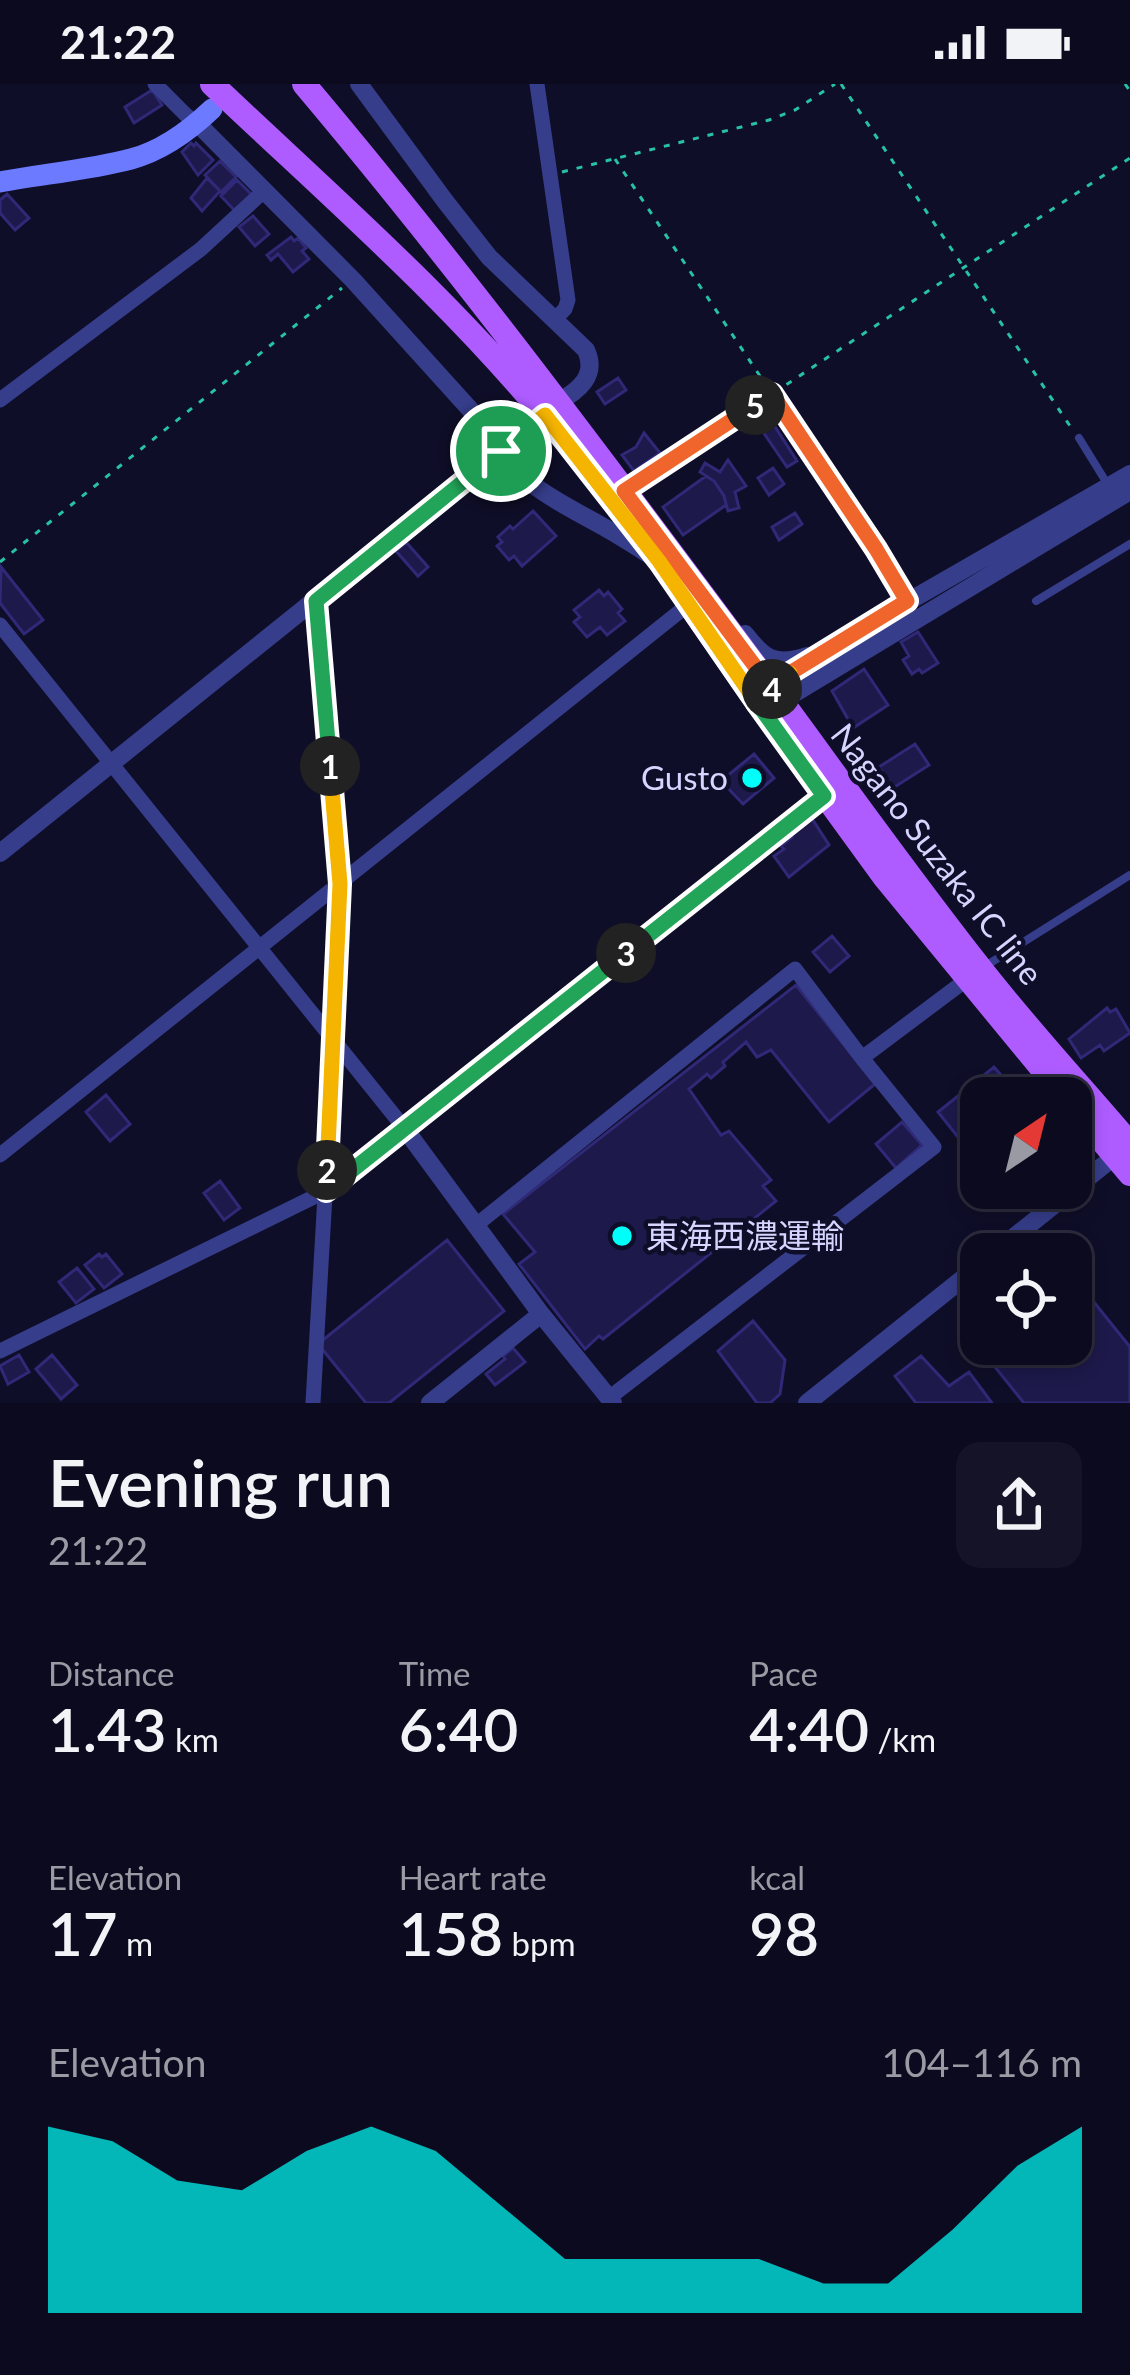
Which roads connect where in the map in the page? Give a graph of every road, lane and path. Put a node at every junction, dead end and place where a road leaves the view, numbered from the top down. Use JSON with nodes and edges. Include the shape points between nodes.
{"nodes":[{"id":1,"x":155,"y":84,"type":"edge"},
{"id":2,"x":304,"y":84,"type":"edge"},
{"id":3,"x":359,"y":84,"type":"edge"},
{"id":4,"x":537,"y":84,"type":"edge"},
{"id":5,"x":838,"y":84,"type":"edge"},
{"id":6,"x":1125,"y":84,"type":"edge"},
{"id":7,"x":1130,"y":91,"type":"edge"},
{"id":8,"x":207,"y":105,"type":"edge"},
{"id":9,"x":1130,"y":158,"type":"edge"},
{"id":10,"x":615,"y":159,"type":"junction"},
{"id":11,"x":549,"y":175,"type":"junction"},
{"id":12,"x":0,"y":182,"type":"edge"},
{"id":13,"x":265,"y":190,"type":"junction"},
{"id":14,"x":965,"y":267,"type":"junction"},
{"id":15,"x":353,"y":280,"type":"junction"},
{"id":16,"x":556,"y":318,"type":"junction"},
{"id":17,"x":772,"y":394,"type":"junction"},
{"id":18,"x":0,"y":400,"type":"edge"},
{"id":19,"x":551,"y":409,"type":"junction"},
{"id":20,"x":1079,"y":438,"type":"joint"},
{"id":21,"x":501,"y":451,"type":"junction"},
{"id":22,"x":1130,"y":474,"type":"edge"},
{"id":23,"x":1109,"y":486,"type":"junction"},
{"id":24,"x":624,"y":491,"type":"junction"},
{"id":25,"x":1130,"y":491,"type":"edge"},
{"id":26,"x":1130,"y":544,"type":"edge"},
{"id":27,"x":660,"y":551,"type":"junction"},
{"id":28,"x":0,"y":562,"type":"edge"},
{"id":29,"x":316,"y":601,"type":"junction"},
{"id":30,"x":907,"y":601,"type":"junction"},
{"id":31,"x":1036,"y":601,"type":"dead end"},
{"id":32,"x":689,"y":604,"type":"junction"},
{"id":33,"x":0,"y":625,"type":"edge"},
{"id":34,"x":817,"y":654,"type":"junction"},
{"id":35,"x":769,"y":697,"type":"junction"},
{"id":36,"x":111,"y":764,"type":"junction"},
{"id":37,"x":824,"y":796,"type":"junction"},
{"id":38,"x":0,"y":854,"type":"edge"},
{"id":39,"x":1130,"y":874,"type":"edge"},
{"id":40,"x":340,"y":884,"type":"junction"},
{"id":41,"x":259,"y":949,"type":"junction"},
{"id":42,"x":974,"y":975,"type":"junction"},
{"id":43,"x":334,"y":1040,"type":"junction"},
{"id":44,"x":862,"y":1058,"type":"junction"},
{"id":45,"x":1051,"y":1077,"type":"edge"},
{"id":46,"x":1092,"y":1124,"type":"edge"},
{"id":47,"x":405,"y":1129,"type":"junction"},
{"id":48,"x":0,"y":1155,"type":"edge"},
{"id":49,"x":1125,"y":1158,"type":"edge"},
{"id":50,"x":326,"y":1191,"type":"junction"},
{"id":51,"x":475,"y":1226,"type":"junction"},
{"id":52,"x":1022,"y":1233,"type":"edge"},
{"id":53,"x":960,"y":1281,"type":"edge"},
{"id":54,"x":541,"y":1314,"type":"junction"},
{"id":55,"x":0,"y":1351,"type":"edge"},
{"id":56,"x":611,"y":1401,"type":"edge"},
{"id":57,"x":313,"y":1403,"type":"edge"},
{"id":58,"x":430,"y":1403,"type":"edge"},
{"id":59,"x":806,"y":1403,"type":"edge"}],
"edges":[{"from":1,"to":8,"type":"street","via":[[187,116]]},
{"from":2,"to":19,"type":"main road","name":"Nagano Suzaka IC line"},
{"from":3,"to":16,"type":"street","via":[[489,256]]},
{"from":4,"to":11,"type":"street"},
{"from":5,"to":10,"type":"path","via":[[769,120]]},
{"from":5,"to":14,"type":"path"},
{"from":6,"to":7,"type":"path"},
{"from":8,"to":12,"type":"main road","via":[[168,142],[135,158]]},
{"from":8,"to":13,"type":"street"},
{"from":8,"to":19,"type":"main road","name":"Nagano Suzaka IC line","via":[[427,285]]},
{"from":9,"to":14,"type":"path"},
{"from":10,"to":11,"type":"path"},
{"from":10,"to":17,"type":"path"},
{"from":11,"to":16,"type":"street","via":[[568,300]]},
{"from":13,"to":15,"type":"street"},
{"from":13,"to":18,"type":"street","via":[[201,249]]},
{"from":14,"to":17,"type":"path"},
{"from":14,"to":20,"type":"path"},
{"from":15,"to":21,"type":"street"},
{"from":15,"to":28,"type":"path"},
{"from":16,"to":19,"type":"street","via":[[591,358],[583,384]]},
{"from":17,"to":24,"type":"path"},
{"from":17,"to":30,"type":"path"},
{"from":19,"to":21,"type":"street"},
{"from":19,"to":24,"type":"main road","name":"Nagano Suzaka IC line"},
{"from":19,"to":27,"type":"main road","name":"Nagano Suzaka IC line"},
{"from":20,"to":23,"type":"lane"},
{"from":21,"to":27,"type":"street","via":[[549,499]]},
{"from":21,"to":29,"type":"street"},
{"from":22,"to":23,"type":"street"},
{"from":23,"to":30,"type":"street"},
{"from":24,"to":27,"type":"main road","name":"Nagano Suzaka IC line"},
{"from":25,"to":35,"type":"street"},
{"from":26,"to":31,"type":"lane"},
{"from":27,"to":32,"type":"main road","name":"Nagano Suzaka IC line"},
{"from":27,"to":34,"type":"street","via":[[706,583],[764,655],[790,662]]},
{"from":27,"to":35,"type":"main road","name":"Nagano Suzaka IC line"},
{"from":29,"to":36,"type":"street"},
{"from":29,"to":40,"type":"street"},
{"from":30,"to":34,"type":"street"},
{"from":32,"to":35,"type":"main road","name":"Nagano Suzaka IC line"},
{"from":32,"to":40,"type":"street"},
{"from":33,"to":36,"type":"street"},
{"from":34,"to":35,"type":"street"},
{"from":35,"to":37,"type":"main road","name":"Nagano Suzaka IC line"},
{"from":35,"to":42,"type":"main road","name":"Nagano Suzaka IC line"},
{"from":36,"to":38,"type":"street"},
{"from":36,"to":41,"type":"street"},
{"from":37,"to":42,"type":"main road","name":"Nagano Suzaka IC line"},
{"from":37,"to":47,"type":"street"},
{"from":39,"to":42,"type":"lane"},
{"from":40,"to":41,"type":"street"},
{"from":40,"to":43,"type":"street"},
{"from":41,"to":43,"type":"street"},
{"from":41,"to":48,"type":"street"},
{"from":42,"to":44,"type":"street"},
{"from":42,"to":45,"type":"main road","name":"Nagano Suzaka IC line"},
{"from":42,"to":49,"type":"main road","name":"Nagano Suzaka IC line"},
{"from":43,"to":47,"type":"street"},
{"from":43,"to":50,"type":"street"},
{"from":44,"to":51,"type":"street","via":[[795,969]]},
{"from":44,"to":56,"type":"street","via":[[934,1147]]},
{"from":46,"to":49,"type":"main road","name":"Nagano Suzaka IC line"},
{"from":47,"to":50,"type":"street"},
{"from":47,"to":51,"type":"street"},
{"from":49,"to":52,"type":"street"},
{"from":50,"to":55,"type":"street"},
{"from":50,"to":57,"type":"street"},
{"from":51,"to":54,"type":"street"},
{"from":53,"to":59,"type":"street"},
{"from":54,"to":56,"type":"street"},
{"from":54,"to":58,"type":"street"}]}
